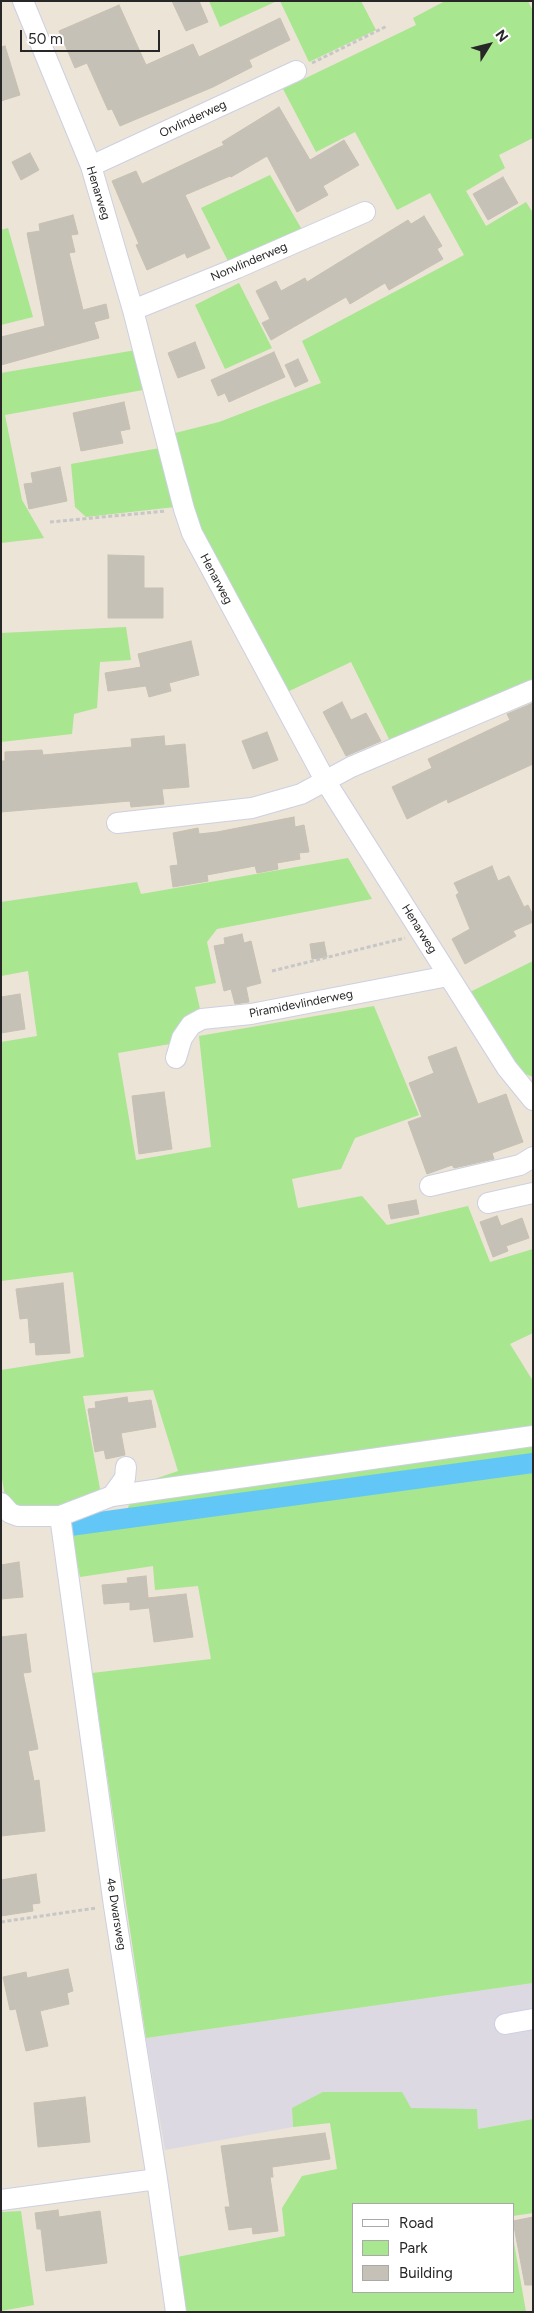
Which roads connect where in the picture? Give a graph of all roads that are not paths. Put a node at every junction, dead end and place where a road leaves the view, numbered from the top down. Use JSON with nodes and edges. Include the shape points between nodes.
{"nodes":[{"id":1,"x":23,"y":1,"type":"edge"},
{"id":2,"x":296,"y":71,"type":"road end"},
{"id":3,"x":91,"y":166,"type":"junction"},
{"id":4,"x":365,"y":212,"type":"dead end"},
{"id":5,"x":133,"y":310,"type":"junction"},
{"id":6,"x":533,"y":690,"type":"edge"},
{"id":7,"x":326,"y":782,"type":"junction"},
{"id":8,"x":117,"y":823,"type":"dead end"},
{"id":9,"x":448,"y":976,"type":"junction"},
{"id":10,"x":176,"y":1058,"type":"dead end"},
{"id":11,"x":533,"y":1100,"type":"edge"},
{"id":12,"x":533,"y":1157,"type":"edge"},
{"id":13,"x":430,"y":1186,"type":"dead end"},
{"id":14,"x":533,"y":1193,"type":"edge"},
{"id":15,"x":488,"y":1203,"type":"dead end"},
{"id":16,"x":533,"y":1436,"type":"edge"},
{"id":17,"x":126,"y":1468,"type":"dead end"},
{"id":18,"x":112,"y":1496,"type":"junction"},
{"id":19,"x":1,"y":1503,"type":"edge"},
{"id":20,"x":60,"y":1516,"type":"junction"},
{"id":21,"x":533,"y":2019,"type":"edge"},
{"id":22,"x":505,"y":2024,"type":"dead end"},
{"id":23,"x":157,"y":2179,"type":"junction"},
{"id":24,"x":1,"y":2200,"type":"edge"},
{"id":25,"x":176,"y":2312,"type":"edge"}],
"edges":[{"from":1,"to":3,"type":"street","name":"Henarweg"},
{"from":2,"to":3,"type":"street","name":"Orvlinderweg"},
{"from":3,"to":5,"type":"street","name":"Henarweg"},
{"from":4,"to":5,"type":"street","name":"Nonvlinderweg"},
{"from":5,"to":7,"type":"street","name":"Henarweg","via":[[192,533]]},
{"from":6,"to":7,"type":"street","via":[[351,767]]},
{"from":7,"to":8,"type":"street","via":[[301,794],[252,808]]},
{"from":7,"to":9,"type":"street","name":"Henarweg"},
{"from":9,"to":10,"type":"street","name":"Piramidevlinderweg","via":[[251,1014],[202,1019],[191,1025],[182,1038]]},
{"from":9,"to":11,"type":"street","name":"Henarweg","via":[[508,1068]]},
{"from":12,"to":13,"type":"street","via":[[520,1165]]},
{"from":14,"to":15,"type":"street"},
{"from":16,"to":18,"type":"street"},
{"from":17,"to":18,"type":"street","via":[[125,1478]]},
{"from":18,"to":20,"type":"street"},
{"from":19,"to":20,"type":"street","via":[[18,1516]]},
{"from":20,"to":23,"type":"street","name":"4e Dwarsweg","via":[[114,1906]]},
{"from":21,"to":22,"type":"street"},
{"from":23,"to":24,"type":"street"},
{"from":23,"to":25,"type":"street","name":"4e Dwarsweg"}]}
